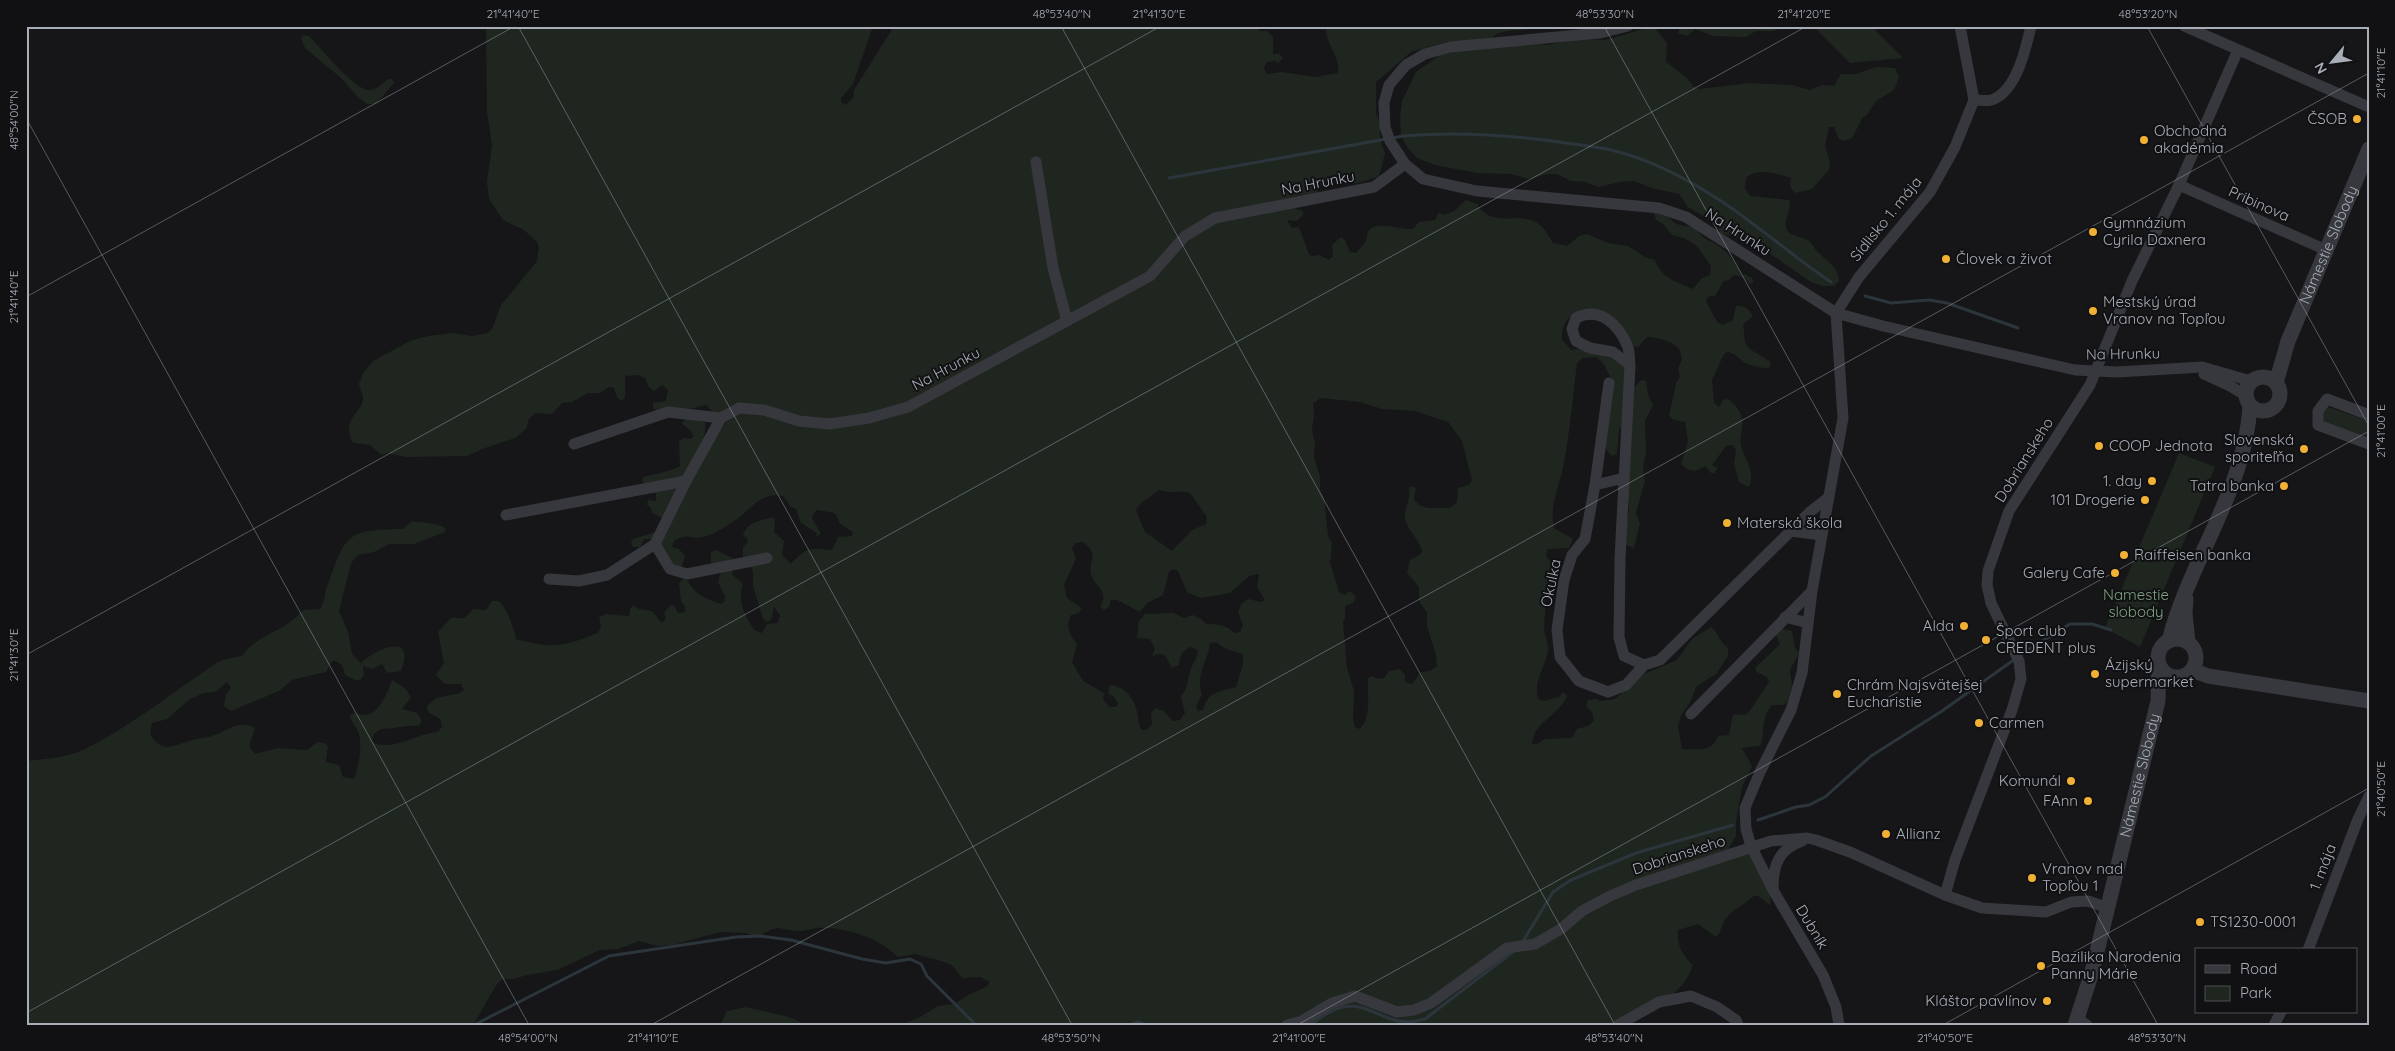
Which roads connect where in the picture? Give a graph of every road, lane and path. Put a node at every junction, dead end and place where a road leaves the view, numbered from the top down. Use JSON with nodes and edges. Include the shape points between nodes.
{"nodes":[{"id":1,"x":1628,"y":26,"type":"edge"},
{"id":2,"x":1960,"y":26,"type":"edge"},
{"id":3,"x":2031,"y":26,"type":"edge"},
{"id":4,"x":2184,"y":26,"type":"edge"},
{"id":5,"x":2238,"y":50,"type":"junction"},
{"id":6,"x":1974,"y":100,"type":"junction"},
{"id":7,"x":2369,"y":107,"type":"edge"},
{"id":8,"x":2369,"y":149,"type":"edge"},
{"id":9,"x":1036,"y":162,"type":"dead end"},
{"id":10,"x":1405,"y":164,"type":"junction"},
{"id":11,"x":2179,"y":185,"type":"junction"},
{"id":12,"x":2326,"y":250,"type":"junction"},
{"id":13,"x":1836,"y":312,"type":"junction"},
{"id":14,"x":1067,"y":321,"type":"junction"},
{"id":15,"x":2288,"y":341,"type":"junction"},
{"id":16,"x":1630,"y":364,"type":"junction"},
{"id":17,"x":2190,"y":369,"type":"junction"},
{"id":18,"x":2096,"y":371,"type":"junction"},
{"id":19,"x":2256,"y":379,"type":"junction"},
{"id":20,"x":1609,"y":383,"type":"dead end"},
{"id":21,"x":2276,"y":383,"type":"junction"},
{"id":22,"x":2248,"y":400,"type":"junction"},
{"id":23,"x":2271,"y":409,"type":"junction"},
{"id":24,"x":2369,"y":415,"type":"edge"},
{"id":25,"x":721,"y":418,"type":"junction"},
{"id":26,"x":574,"y":444,"type":"dead end"},
{"id":27,"x":2369,"y":444,"type":"edge"},
{"id":28,"x":2238,"y":464,"type":"junction"},
{"id":29,"x":1624,"y":478,"type":"junction"},
{"id":30,"x":686,"y":481,"type":"junction"},
{"id":31,"x":1595,"y":485,"type":"junction"},
{"id":32,"x":1829,"y":497,"type":"junction"},
{"id":33,"x":506,"y":515,"type":"dead end"},
{"id":34,"x":1791,"y":532,"type":"junction"},
{"id":35,"x":1821,"y":535,"type":"junction"},
{"id":36,"x":656,"y":544,"type":"junction"},
{"id":37,"x":767,"y":558,"type":"dead end"},
{"id":38,"x":549,"y":579,"type":"dead end"},
{"id":39,"x":2188,"y":588,"type":"junction"},
{"id":40,"x":1812,"y":591,"type":"junction"},
{"id":41,"x":1784,"y":617,"type":"junction"},
{"id":42,"x":1808,"y":623,"type":"junction"},
{"id":43,"x":2169,"y":641,"type":"junction"},
{"id":44,"x":2192,"y":647,"type":"junction"},
{"id":45,"x":1644,"y":665,"type":"junction"},
{"id":46,"x":2159,"y":665,"type":"junction"},
{"id":47,"x":2192,"y":670,"type":"junction"},
{"id":48,"x":2178,"y":677,"type":"junction"},
{"id":49,"x":2226,"y":678,"type":"junction"},
{"id":50,"x":2158,"y":701,"type":"junction"},
{"id":51,"x":2369,"y":701,"type":"edge"},
{"id":52,"x":1691,"y":714,"type":"dead end"},
{"id":53,"x":2369,"y":796,"type":"edge"},
{"id":54,"x":1807,"y":838,"type":"junction"},
{"id":55,"x":1752,"y":846,"type":"junction"},
{"id":56,"x":1773,"y":890,"type":"junction"},
{"id":57,"x":1946,"y":895,"type":"junction"},
{"id":58,"x":2108,"y":908,"type":"junction"},
{"id":59,"x":2309,"y":948,"type":"edge"},
{"id":60,"x":2080,"y":1023,"type":"edge"},
{"id":61,"x":1287,"y":1025,"type":"edge"},
{"id":62,"x":1618,"y":1025,"type":"edge"},
{"id":63,"x":1738,"y":1025,"type":"edge"},
{"id":64,"x":1840,"y":1025,"type":"edge"}],
"edges":[{"from":1,"to":10,"type":"street","via":[[1600,33],[1450,47],[1424,54],[1406,65],[1389,85],[1384,103],[1385,127]]},
{"from":2,"to":6,"type":"street"},
{"from":3,"to":6,"type":"street","via":[[2024,57],[2008,88],[1993,100]]},
{"from":4,"to":5,"type":"street"},
{"from":5,"to":7,"type":"street"},
{"from":5,"to":11,"type":"street","name":"Dobrianskeho"},
{"from":6,"to":13,"type":"street","name":"Sídlisko 1. mája","via":[[1955,148],[1930,192],[1859,277]]},
{"from":8,"to":12,"type":"street","name":"Námestie Slobody"},
{"from":9,"to":14,"type":"street","via":[[1053,268]]},
{"from":10,"to":13,"type":"street","name":"Na Hrunku","via":[[1423,178],[1477,191],[1659,208],[1686,217]]},
{"from":10,"to":14,"type":"street","name":"Na Hrunku","via":[[1374,188],[1215,218],[1185,236],[1150,276]]},
{"from":11,"to":12,"type":"street","name":"Pribinova"},
{"from":11,"to":18,"type":"street","name":"Dobrianskeho","via":[[2132,280]]},
{"from":12,"to":15,"type":"street","name":"Námestie Slobody"},
{"from":13,"to":18,"type":"street","name":"Na Hrunku","via":[[1883,326]]},
{"from":13,"to":32,"type":"street","via":[[1843,418]]},
{"from":14,"to":25,"type":"street","name":"Na Hrunku","via":[[908,407],[869,418],[830,424],[739,408]]},
{"from":15,"to":19,"type":"street","name":"Námestie Slobody"},
{"from":15,"to":21,"type":"street","name":"Námestie Slobody"},
{"from":16,"to":16,"type":"street","via":[[1628,346],[1617,328],[1603,315],[1585,313],[1576,318],[1572,329],[1576,341],[1590,348],[1613,352]]},
{"from":16,"to":29,"type":"street"},
{"from":17,"to":18,"type":"street","name":"Na Hrunku"},
{"from":17,"to":19,"type":"street","name":"Na Hrunku","via":[[2202,367]]},
{"from":17,"to":22,"type":"street","name":"Na Hrunku","via":[[2230,386]]},
{"from":18,"to":57,"type":"street","name":"Dobrianskeho","via":[[2009,511],[1988,571],[1987,585],[1992,603],[2017,656],[2021,679],[1955,860]]},
{"from":19,"to":21,"type":"street","via":[[2270,378]]},
{"from":19,"to":22,"type":"street"},
{"from":20,"to":31,"type":"street","name":"Okulka"},
{"from":21,"to":23,"type":"street","via":[[2278,400]]},
{"from":22,"to":23,"type":"street","via":[[2259,410]]},
{"from":22,"to":28,"type":"street","via":[[2249,424]]},
{"from":23,"to":28,"type":"street"},
{"from":24,"to":27,"type":"street","via":[[2327,399],[2318,411],[2318,424]]},
{"from":25,"to":26,"type":"street","via":[[668,412]]},
{"from":25,"to":30,"type":"street"},
{"from":28,"to":39,"type":"street"},
{"from":29,"to":31,"type":"street"},
{"from":29,"to":45,"type":"street","via":[[1619,637],[1624,656]]},
{"from":30,"to":33,"type":"street"},
{"from":30,"to":36,"type":"street"},
{"from":31,"to":45,"type":"street","name":"Okulka","via":[[1585,539],[1572,555],[1564,580],[1557,630],[1560,657],[1579,681],[1608,692],[1626,685]]},
{"from":32,"to":34,"type":"street","name":"Okulka"},
{"from":32,"to":35,"type":"street"},
{"from":34,"to":35,"type":"street"},
{"from":34,"to":45,"type":"street","name":"Okulka","via":[[1660,660]]},
{"from":35,"to":40,"type":"street"},
{"from":36,"to":37,"type":"street","via":[[670,569],[687,574]]},
{"from":36,"to":38,"type":"street","via":[[607,575],[579,581]]},
{"from":39,"to":43,"type":"street","via":[[2176,612]]},
{"from":39,"to":44,"type":"street","via":[[2185,612]]},
{"from":40,"to":41,"type":"street"},
{"from":40,"to":42,"type":"street"},
{"from":41,"to":42,"type":"street"},
{"from":41,"to":52,"type":"street"},
{"from":42,"to":55,"type":"street","via":[[1802,673],[1791,710],[1760,772],[1746,811],[1746,828]]},
{"from":43,"to":44,"type":"street","via":[[2178,639]]},
{"from":43,"to":46,"type":"street","via":[[2158,654]]},
{"from":44,"to":47,"type":"street","via":[[2196,658]]},
{"from":44,"to":49,"type":"street","via":[[2205,665]]},
{"from":46,"to":48,"type":"street","via":[[2166,674]]},
{"from":46,"to":50,"type":"street"},
{"from":47,"to":48,"type":"street"},
{"from":47,"to":49,"type":"street"},
{"from":48,"to":50,"type":"street"},
{"from":49,"to":51,"type":"street"},
{"from":50,"to":58,"type":"street","name":"Námestie Slobody"},
{"from":53,"to":59,"type":"street","name":"1. mája"},
{"from":54,"to":55,"type":"street","name":"Dobrianskeho"},
{"from":54,"to":56,"type":"street","via":[[1780,854],[1773,870]]},
{"from":54,"to":57,"type":"street","name":"Dobrianskeho","via":[[1850,852]]},
{"from":55,"to":56,"type":"street","name":"Dubník"},
{"from":55,"to":61,"type":"street","name":"Dobrianskeho","via":[[1636,884],[1610,896],[1527,947],[1507,948],[1431,1003],[1414,1010],[1397,1012],[1354,996]]},
{"from":56,"to":64,"type":"street","name":"Dubník","via":[[1823,975]]},
{"from":57,"to":58,"type":"street","name":"Dobrianskeho","via":[[1982,908],[2046,912],[2071,902],[2084,901]]},
{"from":58,"to":60,"type":"street","name":"Námestie Slobody"},
{"from":62,"to":63,"type":"street","via":[[1659,1002],[1691,996],[1717,1007]]}]}
